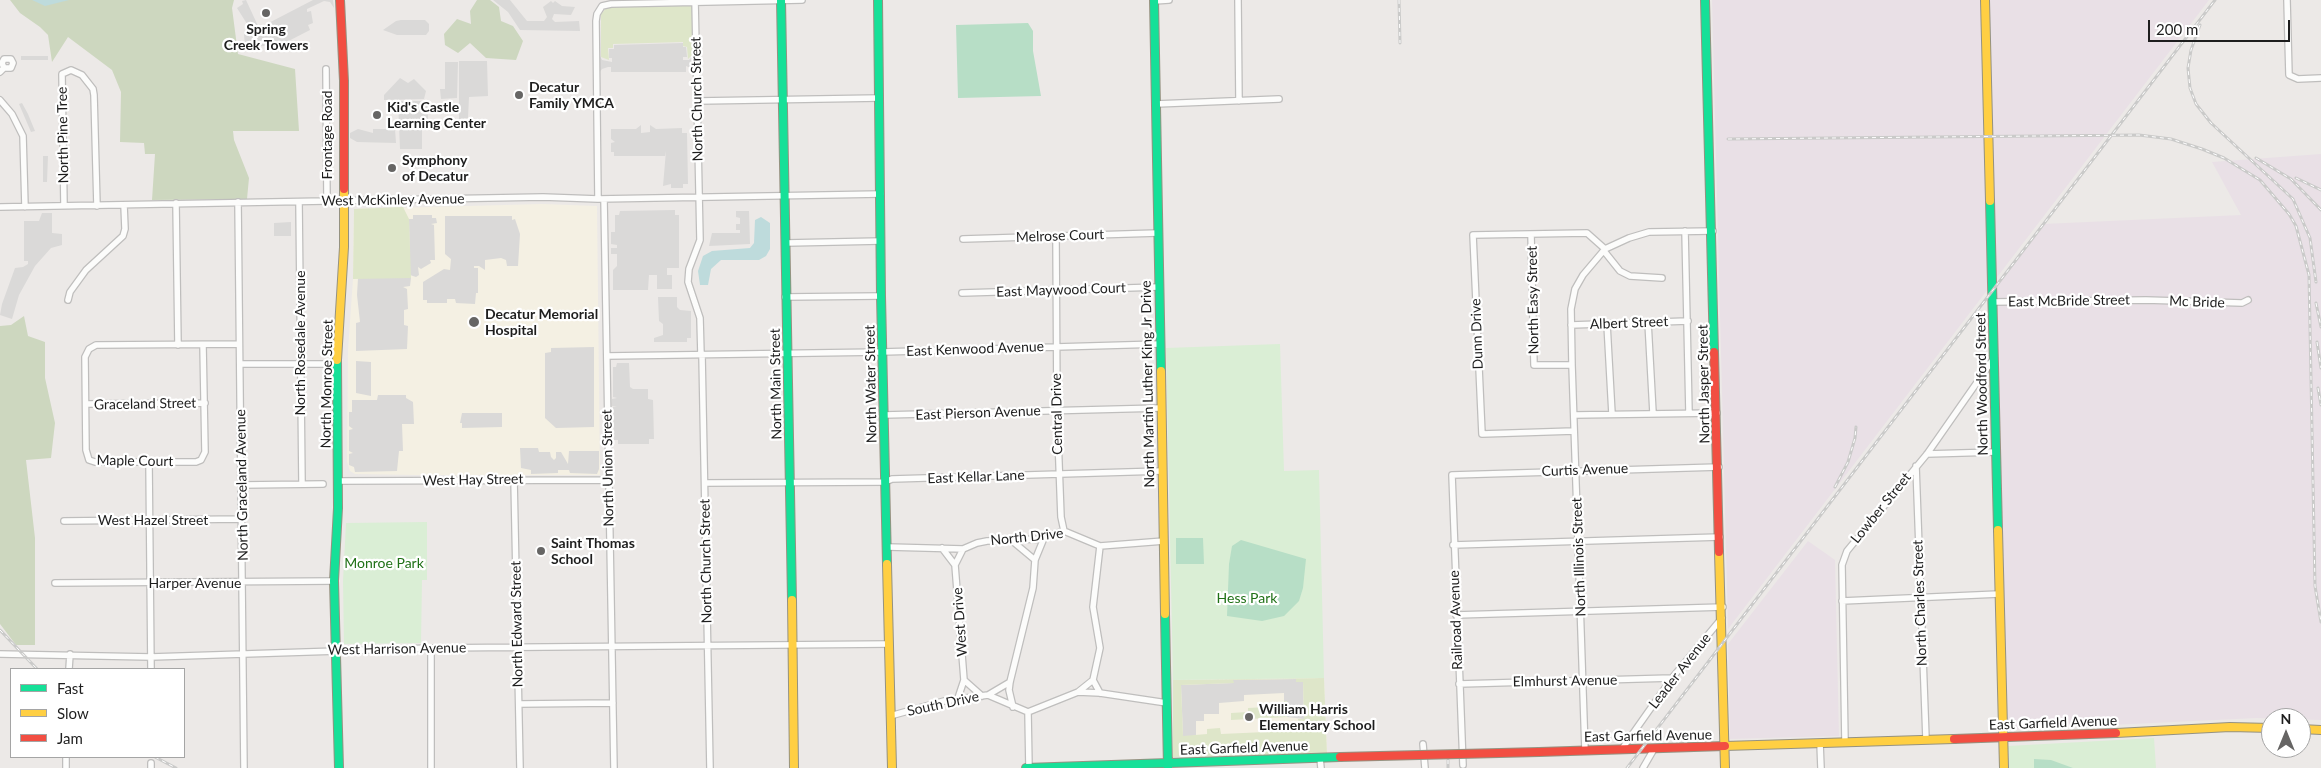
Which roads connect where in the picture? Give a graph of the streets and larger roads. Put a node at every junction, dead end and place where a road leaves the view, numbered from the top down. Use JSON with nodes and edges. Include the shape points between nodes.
{"nodes":[{"id":1,"x":340,"y":0,"type":"edge"},
{"id":2,"x":782,"y":0,"type":"edge"},
{"id":3,"x":802,"y":0,"type":"edge"},
{"id":4,"x":878,"y":0,"type":"edge"},
{"id":5,"x":1154,"y":0,"type":"edge"},
{"id":6,"x":1169,"y":0,"type":"edge"},
{"id":7,"x":1238,"y":0,"type":"edge"},
{"id":8,"x":1706,"y":0,"type":"edge"},
{"id":9,"x":1986,"y":0,"type":"edge"},
{"id":10,"x":2287,"y":0,"type":"edge"},
{"id":11,"x":695,"y":1,"type":"edge"},
{"id":12,"x":326,"y":69,"type":"dead end"},
{"id":13,"x":2321,"y":78,"type":"edge"},
{"id":14,"x":880,"y":98,"type":"junction"},
{"id":15,"x":1279,"y":99,"type":"dead end"},
{"id":16,"x":0,"y":100,"type":"edge"},
{"id":17,"x":783,"y":100,"type":"junction"},
{"id":18,"x":698,"y":101,"type":"junction"},
{"id":19,"x":1240,"y":102,"type":"junction"},
{"id":20,"x":1156,"y":104,"type":"junction"},
{"id":21,"x":881,"y":194,"type":"junction"},
{"id":22,"x":786,"y":196,"type":"junction"},
{"id":23,"x":699,"y":197,"type":"junction"},
{"id":24,"x":601,"y":199,"type":"junction"},
{"id":25,"x":343,"y":200,"type":"junction"},
{"id":26,"x":327,"y":201,"type":"junction"},
{"id":27,"x":238,"y":202,"type":"junction"},
{"id":28,"x":299,"y":202,"type":"junction"},
{"id":29,"x":176,"y":203,"type":"junction"},
{"id":30,"x":124,"y":205,"type":"junction"},
{"id":31,"x":25,"y":206,"type":"junction"},
{"id":32,"x":64,"y":206,"type":"junction"},
{"id":33,"x":97,"y":206,"type":"junction"},
{"id":34,"x":0,"y":207,"type":"edge"},
{"id":35,"x":1685,"y":231,"type":"junction"},
{"id":36,"x":1713,"y":231,"type":"junction"},
{"id":37,"x":1158,"y":232,"type":"junction"},
{"id":38,"x":1532,"y":234,"type":"junction"},
{"id":39,"x":1056,"y":236,"type":"junction"},
{"id":40,"x":963,"y":239,"type":"dead end"},
{"id":41,"x":881,"y":242,"type":"junction"},
{"id":42,"x":786,"y":243,"type":"junction"},
{"id":43,"x":1604,"y":250,"type":"junction"},
{"id":44,"x":1662,"y":278,"type":"dead end"},
{"id":45,"x":1159,"y":287,"type":"junction"},
{"id":46,"x":1057,"y":291,"type":"junction"},
{"id":47,"x":962,"y":293,"type":"dead end"},
{"id":48,"x":881,"y":296,"type":"junction"},
{"id":49,"x":786,"y":297,"type":"junction"},
{"id":50,"x":68,"y":300,"type":"dead end"},
{"id":51,"x":2146,"y":300,"type":"joint"},
{"id":52,"x":2248,"y":300,"type":"dead end"},
{"id":53,"x":1993,"y":302,"type":"junction"},
{"id":54,"x":1688,"y":321,"type":"junction"},
{"id":55,"x":1648,"y":322,"type":"junction"},
{"id":56,"x":1607,"y":324,"type":"junction"},
{"id":57,"x":1571,"y":325,"type":"junction"},
{"id":58,"x":239,"y":344,"type":"junction"},
{"id":59,"x":1160,"y":344,"type":"junction"},
{"id":60,"x":178,"y":345,"type":"junction"},
{"id":61,"x":203,"y":345,"type":"junction"},
{"id":62,"x":1056,"y":346,"type":"junction"},
{"id":63,"x":882,"y":352,"type":"junction"},
{"id":64,"x":789,"y":354,"type":"junction"},
{"id":65,"x":702,"y":355,"type":"junction"},
{"id":66,"x":607,"y":356,"type":"junction"},
{"id":67,"x":1994,"y":358,"type":"junction"},
{"id":68,"x":300,"y":363,"type":"junction"},
{"id":69,"x":240,"y":364,"type":"junction"},
{"id":70,"x":337,"y":364,"type":"junction"},
{"id":71,"x":1572,"y":365,"type":"junction"},
{"id":72,"x":204,"y":403,"type":"junction"},
{"id":73,"x":86,"y":404,"type":"junction"},
{"id":74,"x":1161,"y":408,"type":"junction"},
{"id":75,"x":1057,"y":410,"type":"junction"},
{"id":76,"x":1689,"y":413,"type":"junction"},
{"id":77,"x":1717,"y":413,"type":"junction"},
{"id":78,"x":1612,"y":414,"type":"junction"},
{"id":79,"x":1653,"y":414,"type":"junction"},
{"id":80,"x":884,"y":415,"type":"junction"},
{"id":81,"x":1574,"y":415,"type":"junction"},
{"id":82,"x":1574,"y":431,"type":"junction"},
{"id":83,"x":1996,"y":452,"type":"junction"},
{"id":84,"x":1927,"y":454,"type":"junction"},
{"id":85,"x":149,"y":462,"type":"junction"},
{"id":86,"x":1916,"y":466,"type":"junction"},
{"id":87,"x":1719,"y":467,"type":"junction"},
{"id":88,"x":1576,"y":470,"type":"junction"},
{"id":89,"x":1162,"y":471,"type":"junction"},
{"id":90,"x":1059,"y":475,"type":"junction"},
{"id":91,"x":1452,"y":475,"type":"joint"},
{"id":92,"x":514,"y":480,"type":"junction"},
{"id":93,"x":608,"y":480,"type":"junction"},
{"id":94,"x":338,"y":481,"type":"junction"},
{"id":95,"x":885,"y":482,"type":"junction"},
{"id":96,"x":705,"y":483,"type":"junction"},
{"id":97,"x":790,"y":483,"type":"junction"},
{"id":98,"x":302,"y":484,"type":"junction"},
{"id":99,"x":323,"y":484,"type":"dead end"},
{"id":100,"x":242,"y":485,"type":"junction"},
{"id":101,"x":242,"y":520,"type":"junction"},
{"id":102,"x":64,"y":521,"type":"dead end"},
{"id":103,"x":149,"y":521,"type":"junction"},
{"id":104,"x":1064,"y":531,"type":"junction"},
{"id":105,"x":1720,"y":537,"type":"junction"},
{"id":106,"x":1044,"y":538,"type":"junction"},
{"id":107,"x":1011,"y":540,"type":"junction"},
{"id":108,"x":1164,"y":540,"type":"junction"},
{"id":109,"x":1578,"y":541,"type":"junction"},
{"id":110,"x":1454,"y":545,"type":"junction"},
{"id":111,"x":1100,"y":546,"type":"junction"},
{"id":112,"x":888,"y":547,"type":"junction"},
{"id":113,"x":942,"y":548,"type":"junction"},
{"id":114,"x":963,"y":549,"type":"junction"},
{"id":115,"x":1036,"y":560,"type":"junction"},
{"id":116,"x":955,"y":565,"type":"junction"},
{"id":117,"x":334,"y":581,"type":"junction"},
{"id":118,"x":150,"y":582,"type":"junction"},
{"id":119,"x":55,"y":583,"type":"dead end"},
{"id":120,"x":243,"y":583,"type":"junction"},
{"id":121,"x":1999,"y":594,"type":"junction"},
{"id":122,"x":1919,"y":597,"type":"junction"},
{"id":123,"x":1842,"y":601,"type":"junction"},
{"id":124,"x":1723,"y":607,"type":"junction"},
{"id":125,"x":1581,"y":611,"type":"junction"},
{"id":126,"x":1456,"y":615,"type":"junction"},
{"id":127,"x":1723,"y":618,"type":"junction"},
{"id":128,"x":889,"y":644,"type":"junction"},
{"id":129,"x":793,"y":645,"type":"junction"},
{"id":130,"x":708,"y":646,"type":"junction"},
{"id":131,"x":516,"y":647,"type":"junction"},
{"id":132,"x":431,"y":648,"type":"junction"},
{"id":133,"x":611,"y":648,"type":"junction"},
{"id":134,"x":336,"y":650,"type":"junction"},
{"id":135,"x":0,"y":654,"type":"edge"},
{"id":136,"x":70,"y":654,"type":"junction"},
{"id":137,"x":244,"y":654,"type":"junction"},
{"id":138,"x":151,"y":657,"type":"junction"},
{"id":139,"x":69,"y":668,"type":"edge"},
{"id":140,"x":151,"y":668,"type":"edge"},
{"id":141,"x":1672,"y":678,"type":"junction"},
{"id":142,"x":964,"y":680,"type":"junction"},
{"id":143,"x":1093,"y":680,"type":"junction"},
{"id":144,"x":1583,"y":680,"type":"junction"},
{"id":145,"x":1010,"y":682,"type":"junction"},
{"id":146,"x":1458,"y":684,"type":"junction"},
{"id":147,"x":1078,"y":692,"type":"junction"},
{"id":148,"x":1100,"y":693,"type":"junction"},
{"id":149,"x":985,"y":696,"type":"junction"},
{"id":150,"x":958,"y":698,"type":"junction"},
{"id":151,"x":613,"y":703,"type":"junction"},
{"id":152,"x":1167,"y":703,"type":"junction"},
{"id":153,"x":519,"y":704,"type":"junction"},
{"id":154,"x":1013,"y":707,"type":"junction"},
{"id":155,"x":1028,"y":712,"type":"junction"},
{"id":156,"x":890,"y":716,"type":"junction"},
{"id":157,"x":2261,"y":728,"type":"edge"},
{"id":158,"x":2003,"y":738,"type":"junction"},
{"id":159,"x":1926,"y":739,"type":"junction"},
{"id":160,"x":1845,"y":742,"type":"junction"},
{"id":161,"x":1423,"y":744,"type":"dead end"},
{"id":162,"x":1820,"y":744,"type":"junction"},
{"id":163,"x":1725,"y":746,"type":"junction"},
{"id":164,"x":1654,"y":748,"type":"junction"},
{"id":165,"x":1622,"y":749,"type":"junction"},
{"id":166,"x":1586,"y":750,"type":"junction"},
{"id":167,"x":1320,"y":758,"type":"junction"},
{"id":168,"x":1265,"y":764,"type":"edge"},
{"id":169,"x":1168,"y":765,"type":"edge"},
{"id":170,"x":1463,"y":765,"type":"dead end"},
{"id":171,"x":244,"y":768,"type":"edge"},
{"id":172,"x":338,"y":768,"type":"edge"},
{"id":173,"x":431,"y":768,"type":"edge"},
{"id":174,"x":520,"y":768,"type":"edge"},
{"id":175,"x":614,"y":768,"type":"edge"},
{"id":176,"x":710,"y":768,"type":"edge"},
{"id":177,"x":794,"y":768,"type":"edge"},
{"id":178,"x":892,"y":768,"type":"edge"},
{"id":179,"x":1028,"y":768,"type":"edge"},
{"id":180,"x":1321,"y":768,"type":"edge"},
{"id":181,"x":1425,"y":768,"type":"edge"},
{"id":182,"x":1643,"y":768,"type":"edge"},
{"id":183,"x":1726,"y":768,"type":"edge"},
{"id":184,"x":1821,"y":768,"type":"edge"},
{"id":185,"x":2004,"y":768,"type":"edge"}],
"edges":[{"from":1,"to":25,"type":"street","name":"North Monroe Street","via":[[344,81]]},
{"from":2,"to":3,"type":"street"},
{"from":2,"to":11,"type":"street"},
{"from":2,"to":17,"type":"street","name":"North Main Street"},
{"from":4,"to":14,"type":"street","name":"North Water Street"},
{"from":5,"to":6,"type":"street"},
{"from":5,"to":20,"type":"street","name":"North Martin Luther King Jr Drive"},
{"from":7,"to":19,"type":"street"},
{"from":8,"to":36,"type":"street","name":"North Jasper Street"},
{"from":9,"to":53,"type":"street","name":"North Woodford Street"},
{"from":10,"to":13,"type":"street","via":[[2289,75],[2298,79]]},
{"from":11,"to":18,"type":"street","name":"North Church Street"},
{"from":11,"to":24,"type":"street","name":"North Union Street","via":[[611,4],[602,6],[597,14]]},
{"from":12,"to":26,"type":"street","name":"Frontage Road"},
{"from":14,"to":17,"type":"street"},
{"from":14,"to":21,"type":"street","name":"North Water Street"},
{"from":15,"to":19,"type":"street"},
{"from":16,"to":31,"type":"street","via":[[12,114],[23,136]]},
{"from":17,"to":18,"type":"street"},
{"from":17,"to":22,"type":"street","name":"North Main Street"},
{"from":18,"to":23,"type":"street","name":"North Church Street"},
{"from":19,"to":20,"type":"street"},
{"from":20,"to":37,"type":"street","name":"North Martin Luther King Jr Drive"},
{"from":21,"to":22,"type":"street","name":"West McKinley Avenue"},
{"from":21,"to":41,"type":"street","name":"North Water Street"},
{"from":22,"to":23,"type":"street","name":"West McKinley Avenue"},
{"from":22,"to":42,"type":"street","name":"North Main Street"},
{"from":23,"to":24,"type":"street","name":"West McKinley Avenue"},
{"from":23,"to":65,"type":"street","name":"North Church Street","via":[[699,243],[689,269],[688,282],[700,318]]},
{"from":24,"to":25,"type":"street","name":"West McKinley Avenue"},
{"from":24,"to":66,"type":"street","name":"North Union Street"},
{"from":25,"to":26,"type":"street","name":"West McKinley Avenue"},
{"from":25,"to":70,"type":"street","name":"North Monroe Street","via":[[344,269]]},
{"from":26,"to":28,"type":"street","name":"West McKinley Avenue"},
{"from":27,"to":28,"type":"street","name":"West McKinley Avenue"},
{"from":27,"to":29,"type":"street","name":"West McKinley Avenue"},
{"from":27,"to":58,"type":"street","name":"North Graceland Avenue"},
{"from":28,"to":68,"type":"street","name":"North Rosedale Avenue"},
{"from":29,"to":30,"type":"street","name":"West McKinley Avenue"},
{"from":29,"to":60,"type":"street"},
{"from":30,"to":33,"type":"street","name":"West McKinley Avenue"},
{"from":30,"to":50,"type":"street","via":[[123,236],[86,270]]},
{"from":31,"to":32,"type":"street","name":"West McKinley Avenue"},
{"from":31,"to":34,"type":"street","name":"West McKinley Avenue"},
{"from":32,"to":33,"type":"street","name":"West McKinley Avenue"},
{"from":32,"to":33,"type":"street","name":"North Pine Tree","via":[[62,74],[71,70],[82,75],[93,89]]},
{"from":35,"to":36,"type":"street"},
{"from":35,"to":43,"type":"street","via":[[1649,232]]},
{"from":35,"to":54,"type":"street"},
{"from":36,"to":77,"type":"street","name":"North Jasper Street"},
{"from":37,"to":39,"type":"street","name":"Melrose Court"},
{"from":37,"to":45,"type":"street","name":"North Martin Luther King Jr Drive"},
{"from":38,"to":43,"type":"street","via":[[1587,233]]},
{"from":38,"to":71,"type":"street","name":"North Easy Street","via":[[1534,365]]},
{"from":38,"to":82,"type":"street","name":"Dunn Drive","via":[[1473,235],[1482,434]]},
{"from":39,"to":40,"type":"street","name":"Melrose Court"},
{"from":39,"to":46,"type":"street","name":"Central Drive"},
{"from":41,"to":42,"type":"street"},
{"from":41,"to":48,"type":"street","name":"North Water Street"},
{"from":42,"to":49,"type":"street","name":"North Main Street"},
{"from":43,"to":44,"type":"street","via":[[1620,271],[1630,276]]},
{"from":43,"to":57,"type":"street","name":"North Illinois Street","via":[[1575,289]]},
{"from":45,"to":46,"type":"street","name":"East Maywood Court"},
{"from":45,"to":59,"type":"street","name":"North Martin Luther King Jr Drive"},
{"from":46,"to":47,"type":"street","name":"East Maywood Court"},
{"from":46,"to":62,"type":"street","name":"Central Drive"},
{"from":48,"to":49,"type":"street"},
{"from":48,"to":63,"type":"street","name":"North Water Street"},
{"from":49,"to":64,"type":"street","name":"North Main Street"},
{"from":51,"to":52,"type":"street","name":"Mc Bride","via":[[2242,304]]},
{"from":51,"to":53,"type":"street","name":"East McBride Street"},
{"from":53,"to":67,"type":"street","name":"North Woodford Street"},
{"from":54,"to":55,"type":"street","name":"Albert Street"},
{"from":54,"to":76,"type":"street"},
{"from":55,"to":56,"type":"street","name":"Albert Street"},
{"from":55,"to":79,"type":"street"},
{"from":56,"to":57,"type":"street","name":"Albert Street"},
{"from":56,"to":78,"type":"street"},
{"from":57,"to":71,"type":"street","name":"North Illinois Street"},
{"from":58,"to":61,"type":"street","name":"Maple Court"},
{"from":58,"to":69,"type":"street","name":"North Graceland Avenue"},
{"from":59,"to":62,"type":"street","name":"East Kenwood Avenue"},
{"from":59,"to":74,"type":"street","name":"North Martin Luther King Jr Drive"},
{"from":60,"to":61,"type":"street","name":"Maple Court"},
{"from":60,"to":73,"type":"street","name":"Maple Court","via":[[92,346],[85,357]]},
{"from":61,"to":72,"type":"street","name":"Maple Court"},
{"from":62,"to":63,"type":"street","name":"East Kenwood Avenue"},
{"from":62,"to":75,"type":"street","name":"Central Drive"},
{"from":63,"to":64,"type":"street","name":"East Kenwood Avenue"},
{"from":63,"to":80,"type":"street","name":"North Water Street"},
{"from":64,"to":65,"type":"street","name":"East Kenwood Avenue"},
{"from":64,"to":97,"type":"street","name":"North Main Street"},
{"from":65,"to":66,"type":"street","name":"East Kenwood Avenue"},
{"from":65,"to":96,"type":"street","name":"North Church Street"},
{"from":66,"to":93,"type":"street","name":"North Union Street"},
{"from":67,"to":83,"type":"street","name":"North Woodford Street"},
{"from":67,"to":84,"type":"street","name":"Lowber Street"},
{"from":68,"to":69,"type":"street"},
{"from":68,"to":70,"type":"street"},
{"from":68,"to":98,"type":"street","name":"North Rosedale Avenue"},
{"from":69,"to":100,"type":"street","name":"North Graceland Avenue"},
{"from":70,"to":94,"type":"street","name":"North Monroe Street"},
{"from":71,"to":81,"type":"street","name":"North Illinois Street"},
{"from":72,"to":73,"type":"street","name":"Graceland Street"},
{"from":72,"to":85,"type":"street","name":"Maple Court","via":[[205,452],[201,460]]},
{"from":73,"to":85,"type":"street","name":"Maple Court","via":[[89,460]]},
{"from":74,"to":75,"type":"street","name":"East Pierson Avenue"},
{"from":74,"to":89,"type":"street","name":"North Martin Luther King Jr Drive"},
{"from":75,"to":80,"type":"street","name":"East Pierson Avenue"},
{"from":75,"to":90,"type":"street","name":"Central Drive"},
{"from":76,"to":77,"type":"street"},
{"from":76,"to":79,"type":"street"},
{"from":77,"to":87,"type":"street","name":"North Jasper Street"},
{"from":78,"to":79,"type":"street"},
{"from":78,"to":81,"type":"street"},
{"from":80,"to":95,"type":"street","name":"North Water Street"},
{"from":81,"to":82,"type":"street","name":"North Illinois Street"},
{"from":82,"to":88,"type":"street","name":"North Illinois Street"},
{"from":83,"to":84,"type":"street"},
{"from":83,"to":121,"type":"street","name":"North Woodford Street"},
{"from":84,"to":86,"type":"street","name":"Lowber Street"},
{"from":85,"to":103,"type":"street"},
{"from":86,"to":122,"type":"street","name":"North Charles Street"},
{"from":86,"to":123,"type":"street","name":"Lowber Street","via":[[1847,550],[1842,565]]},
{"from":87,"to":88,"type":"street","name":"Curtis Avenue"},
{"from":87,"to":105,"type":"street","name":"North Jasper Street"},
{"from":88,"to":91,"type":"street","name":"Curtis Avenue"},
{"from":88,"to":109,"type":"street","name":"North Illinois Street"},
{"from":89,"to":90,"type":"street","name":"East Kellar Lane"},
{"from":89,"to":108,"type":"street","name":"North Martin Luther King Jr Drive"},
{"from":90,"to":95,"type":"street","name":"East Kellar Lane","via":[[892,479]]},
{"from":90,"to":104,"type":"street","name":"Central Drive"},
{"from":91,"to":110,"type":"street","name":"Railroad Avenue"},
{"from":92,"to":93,"type":"street","name":"West Hay Street"},
{"from":92,"to":94,"type":"street","name":"West Hay Street"},
{"from":92,"to":131,"type":"street","name":"North Edward Street"},
{"from":93,"to":133,"type":"street","name":"North Union Street"},
{"from":94,"to":117,"type":"street","name":"North Monroe Street"},
{"from":95,"to":97,"type":"street","name":"East Kellar Lane"},
{"from":95,"to":112,"type":"street","name":"North Water Street"},
{"from":96,"to":97,"type":"street","name":"East Kellar Lane"},
{"from":96,"to":130,"type":"street","name":"North Church Street"},
{"from":97,"to":129,"type":"street","name":"North Main Street"},
{"from":98,"to":99,"type":"street"},
{"from":98,"to":100,"type":"street"},
{"from":100,"to":101,"type":"street","name":"North Graceland Avenue"},
{"from":101,"to":103,"type":"street","name":"West Hazel Street"},
{"from":101,"to":120,"type":"street","name":"North Graceland Avenue"},
{"from":102,"to":103,"type":"street","name":"West Hazel Street"},
{"from":103,"to":118,"type":"street"},
{"from":104,"to":106,"type":"street","name":"North Drive"},
{"from":104,"to":111,"type":"street","name":"North Drive"},
{"from":105,"to":109,"type":"street"},
{"from":105,"to":124,"type":"street","name":"North Jasper Street"},
{"from":106,"to":107,"type":"street","name":"North Drive"},
{"from":106,"to":115,"type":"street"},
{"from":107,"to":114,"type":"street","name":"North Drive","via":[[977,543]]},
{"from":107,"to":115,"type":"street"},
{"from":108,"to":111,"type":"street","name":"North Drive"},
{"from":108,"to":152,"type":"street","name":"North Martin Luther King Jr Drive"},
{"from":109,"to":110,"type":"street"},
{"from":109,"to":125,"type":"street","name":"North Illinois Street"},
{"from":110,"to":126,"type":"street","name":"Railroad Avenue"},
{"from":111,"to":143,"type":"street","via":[[1093,607],[1100,648]]},
{"from":112,"to":113,"type":"street","name":"North Drive"},
{"from":112,"to":128,"type":"street","name":"North Water Street"},
{"from":113,"to":114,"type":"street","name":"North Drive"},
{"from":113,"to":116,"type":"street"},
{"from":114,"to":116,"type":"street"},
{"from":115,"to":145,"type":"street","via":[[1033,588]]},
{"from":116,"to":142,"type":"street","name":"West Drive"},
{"from":117,"to":120,"type":"street","name":"Harper Avenue"},
{"from":117,"to":134,"type":"street","name":"North Monroe Street"},
{"from":118,"to":119,"type":"street","name":"Harper Avenue"},
{"from":118,"to":120,"type":"street","name":"Harper Avenue"},
{"from":118,"to":138,"type":"street"},
{"from":120,"to":137,"type":"street","name":"North Graceland Avenue"},
{"from":121,"to":122,"type":"street"},
{"from":121,"to":158,"type":"street","name":"North Woodford Street"},
{"from":122,"to":123,"type":"street"},
{"from":122,"to":159,"type":"street","name":"North Charles Street"},
{"from":123,"to":160,"type":"street","name":"Lowber Street"},
{"from":124,"to":125,"type":"street"},
{"from":124,"to":127,"type":"street","name":"North Jasper Street"},
{"from":125,"to":126,"type":"street"},
{"from":125,"to":144,"type":"street","name":"North Illinois Street"},
{"from":126,"to":146,"type":"street","name":"Railroad Avenue"},
{"from":127,"to":141,"type":"street","name":"Leader Avenue"},
{"from":127,"to":163,"type":"street","name":"North Jasper Street"},
{"from":128,"to":129,"type":"street","name":"West Harrison Avenue"},
{"from":128,"to":156,"type":"street","name":"North Water Street"},
{"from":129,"to":130,"type":"street","name":"West Harrison Avenue"},
{"from":129,"to":177,"type":"street","name":"North Main Street"},
{"from":130,"to":133,"type":"street","name":"West Harrison Avenue"},
{"from":130,"to":176,"type":"street","name":"North Church Street"},
{"from":131,"to":132,"type":"street","name":"West Harrison Avenue"},
{"from":131,"to":133,"type":"street","name":"West Harrison Avenue"},
{"from":131,"to":153,"type":"street","name":"North Edward Street"},
{"from":132,"to":134,"type":"street","name":"West Harrison Avenue"},
{"from":132,"to":173,"type":"street"},
{"from":133,"to":151,"type":"street","name":"North Union Street"},
{"from":134,"to":137,"type":"street","name":"West Harrison Avenue"},
{"from":134,"to":172,"type":"street","name":"North Monroe Street"},
{"from":135,"to":136,"type":"street","name":"West Harrison Avenue"},
{"from":136,"to":138,"type":"street","name":"West Harrison Avenue"},
{"from":136,"to":139,"type":"street"},
{"from":137,"to":138,"type":"street","name":"West Harrison Avenue"},
{"from":137,"to":171,"type":"street","name":"North Graceland Avenue"},
{"from":138,"to":140,"type":"street"},
{"from":141,"to":144,"type":"street","name":"Elmhurst Avenue"},
{"from":141,"to":165,"type":"street","name":"Leader Avenue"},
{"from":142,"to":149,"type":"street"},
{"from":142,"to":150,"type":"street","name":"West Drive"},
{"from":143,"to":147,"type":"street"},
{"from":143,"to":148,"type":"street"},
{"from":144,"to":146,"type":"street","name":"Elmhurst Avenue"},
{"from":144,"to":166,"type":"street","name":"North Illinois Street"},
{"from":145,"to":149,"type":"street"},
{"from":145,"to":154,"type":"street"},
{"from":146,"to":170,"type":"street","name":"Railroad Avenue"},
{"from":147,"to":148,"type":"street"},
{"from":147,"to":155,"type":"street"},
{"from":148,"to":152,"type":"street"},
{"from":149,"to":150,"type":"street","name":"South Drive"},
{"from":149,"to":154,"type":"street","name":"South Drive"},
{"from":150,"to":156,"type":"street","name":"South Drive"},
{"from":151,"to":153,"type":"street"},
{"from":151,"to":175,"type":"street","name":"North Union Street"},
{"from":152,"to":169,"type":"street","name":"North Martin Luther King Jr Drive"},
{"from":153,"to":174,"type":"street","name":"North Edward Street"},
{"from":154,"to":155,"type":"street","name":"South Drive"},
{"from":155,"to":179,"type":"street"},
{"from":156,"to":178,"type":"street","name":"North Water Street"},
{"from":157,"to":158,"type":"street","name":"East Garfield Avenue"},
{"from":158,"to":159,"type":"street","name":"East Garfield Avenue"},
{"from":158,"to":185,"type":"street","name":"North Woodford Street"},
{"from":159,"to":160,"type":"street","name":"East Garfield Avenue"},
{"from":160,"to":162,"type":"street","name":"East Garfield Avenue"},
{"from":161,"to":181,"type":"street"},
{"from":162,"to":163,"type":"street","name":"East Garfield Avenue"},
{"from":162,"to":184,"type":"street"},
{"from":163,"to":164,"type":"street","name":"East Garfield Avenue"},
{"from":163,"to":183,"type":"street","name":"North Jasper Street"},
{"from":164,"to":165,"type":"street","name":"East Garfield Avenue"},
{"from":164,"to":182,"type":"street"},
{"from":165,"to":166,"type":"street","name":"East Garfield Avenue"},
{"from":166,"to":167,"type":"street","name":"East Garfield Avenue","bridge":true},
{"from":167,"to":168,"type":"street","name":"East Garfield Avenue"},
{"from":167,"to":180,"type":"street"},
{"from":168,"to":169,"type":"street","name":"East Garfield Avenue"},
{"from":169,"to":179,"type":"street","name":"East Garfield Avenue"}]}
